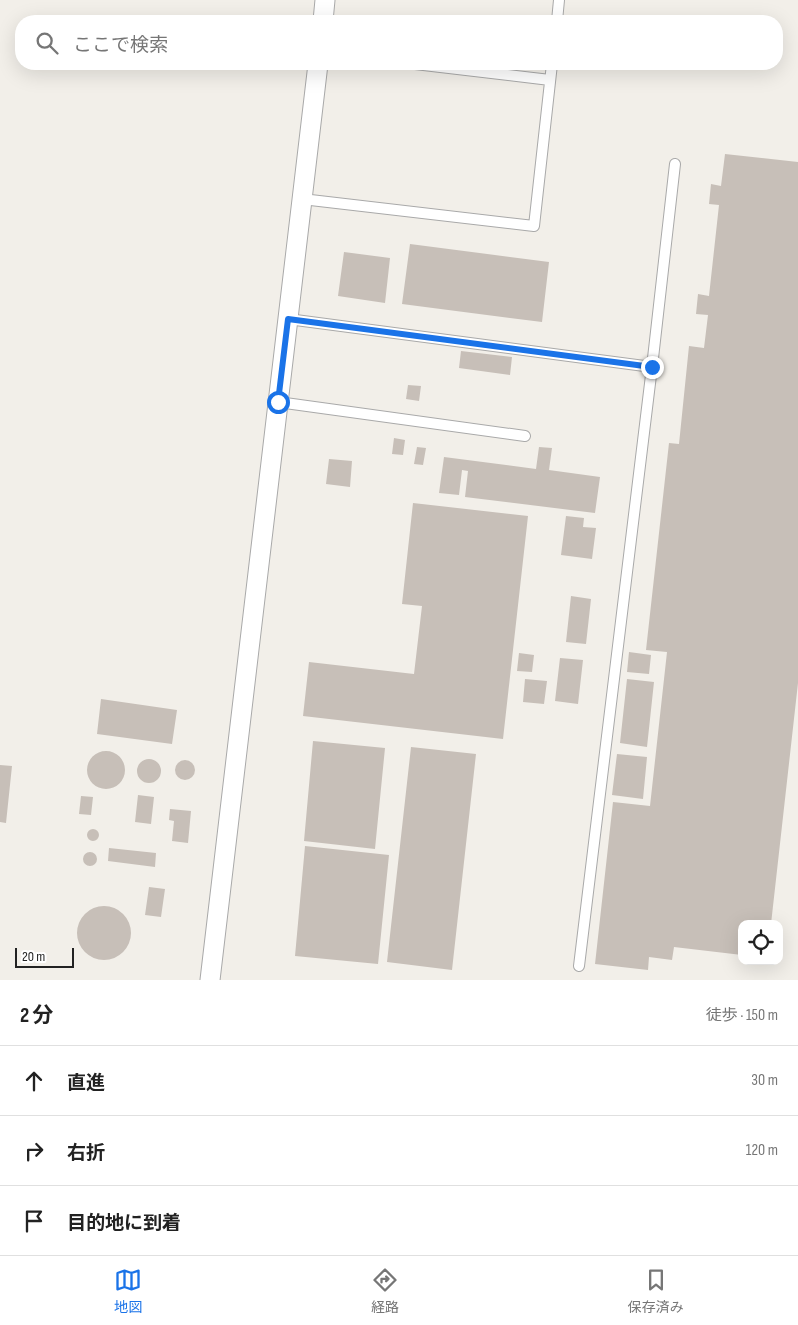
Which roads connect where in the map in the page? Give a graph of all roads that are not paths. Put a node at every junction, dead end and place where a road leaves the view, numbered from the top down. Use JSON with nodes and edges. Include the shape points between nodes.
{"nodes":[{"id":1,"x":325,"y":0,"type":"edge"},
{"id":2,"x":559,"y":0,"type":"edge"},
{"id":3,"x":324,"y":15,"type":"edge"},
{"id":4,"x":558,"y":15,"type":"edge"},
{"id":5,"x":317,"y":70,"type":"edge"},
{"id":6,"x":466,"y":70,"type":"edge"},
{"id":7,"x":551,"y":70,"type":"edge"},
{"id":8,"x":550,"y":80,"type":"junction"},
{"id":9,"x":675,"y":164,"type":"dead end"},
{"id":10,"x":302,"y":199,"type":"junction"},
{"id":11,"x":288,"y":319,"type":"junction"},
{"id":12,"x":652,"y":367,"type":"junction"},
{"id":13,"x":278,"y":402,"type":"junction"},
{"id":14,"x":525,"y":436,"type":"dead end"},
{"id":15,"x":580,"y":966,"type":"dead end"},
{"id":16,"x":210,"y":980,"type":"edge"}],
"edges":[{"from":1,"to":3,"type":"street"},
{"from":2,"to":4,"type":"lane"},
{"from":5,"to":10,"type":"street"},
{"from":6,"to":8,"type":"lane"},
{"from":7,"to":8,"type":"lane"},
{"from":8,"to":10,"type":"lane","via":[[534,226]]},
{"from":9,"to":12,"type":"lane"},
{"from":10,"to":11,"type":"street"},
{"from":11,"to":12,"type":"lane"},
{"from":11,"to":13,"type":"street"},
{"from":12,"to":15,"type":"lane"},
{"from":13,"to":14,"type":"lane"},
{"from":13,"to":16,"type":"street"}]}
